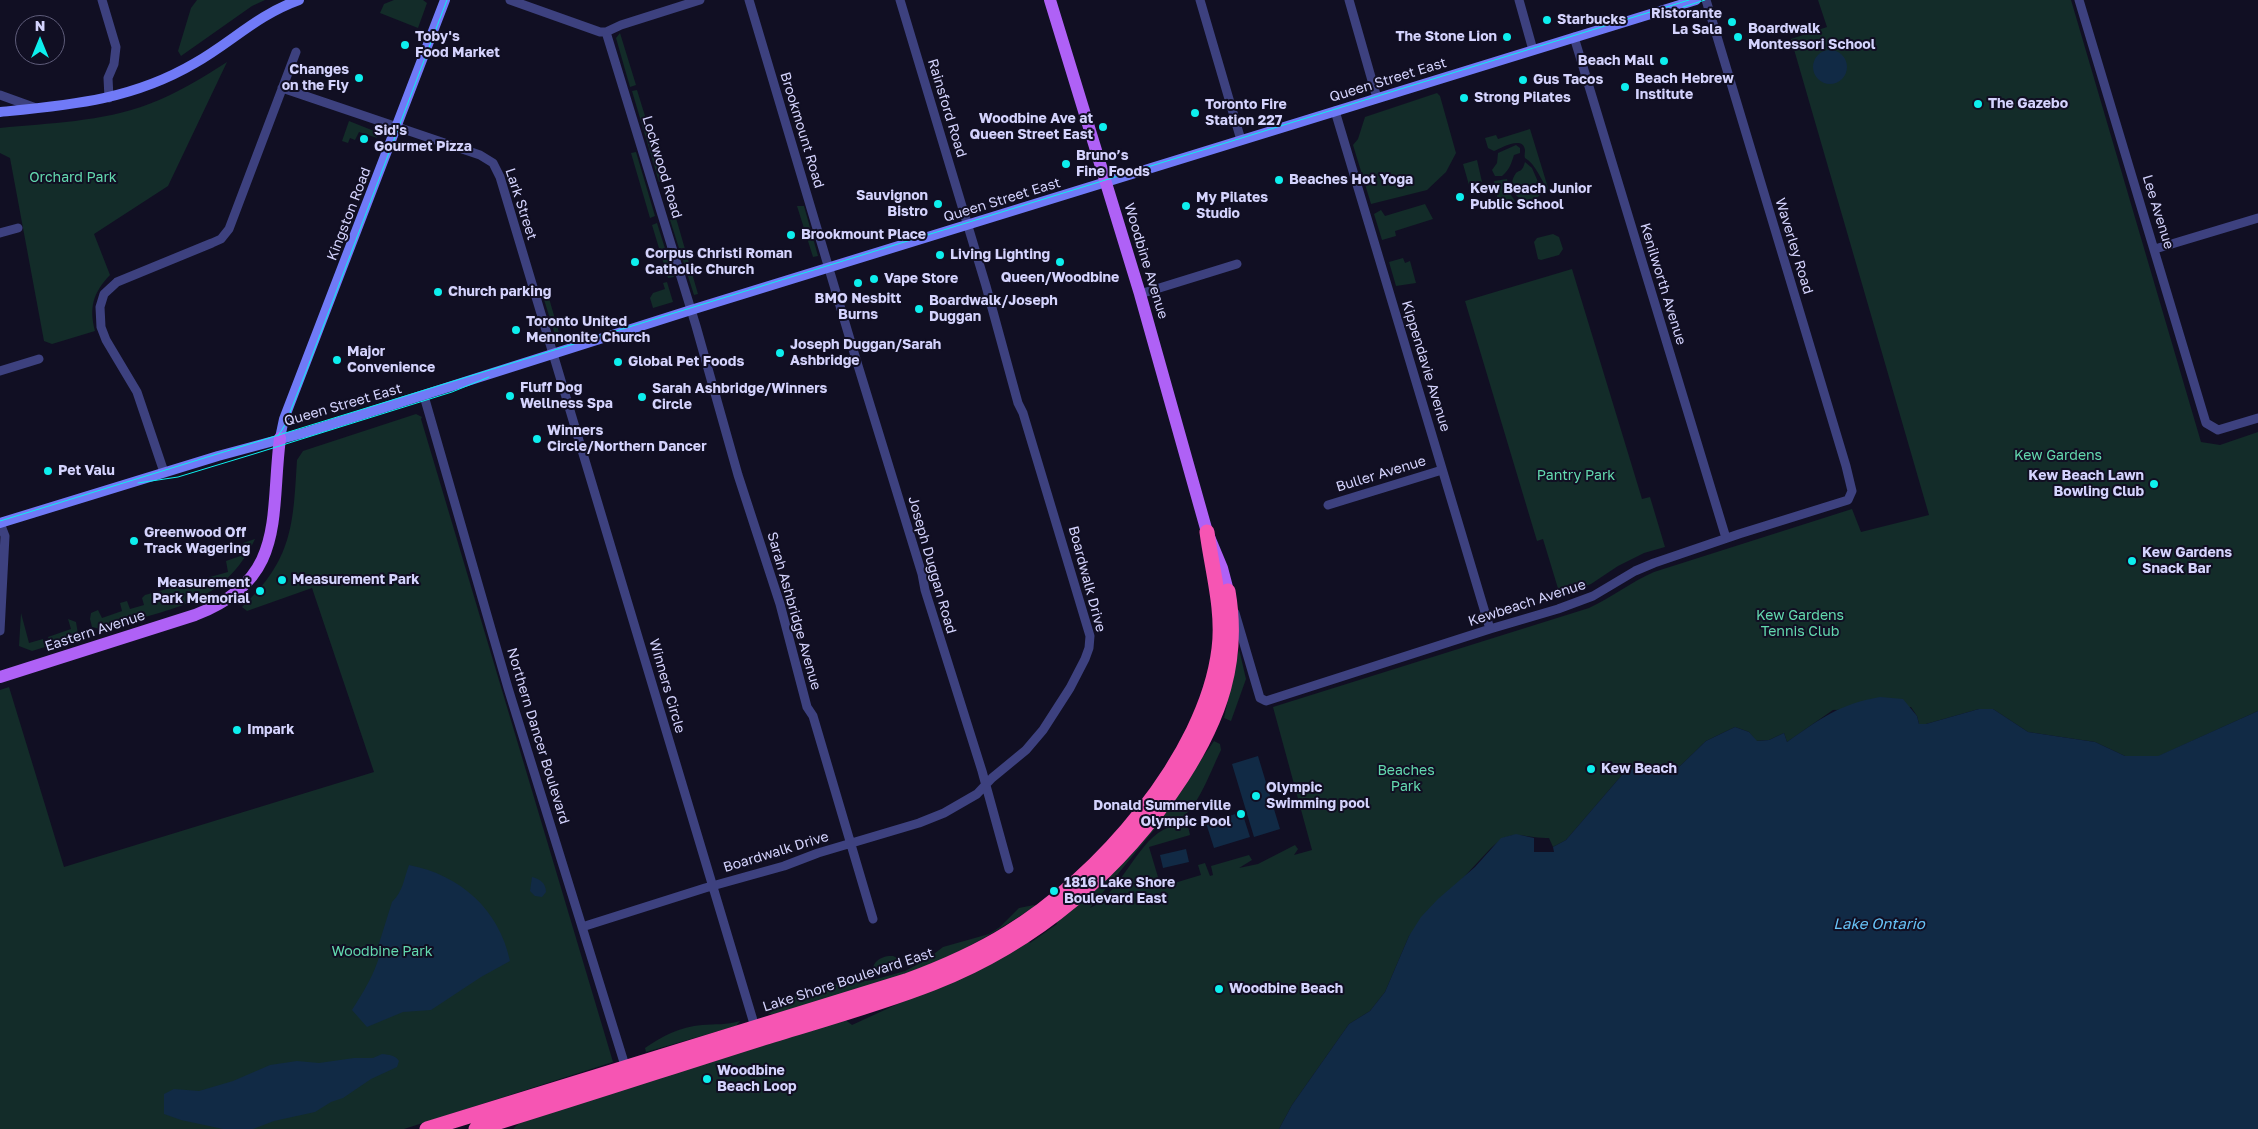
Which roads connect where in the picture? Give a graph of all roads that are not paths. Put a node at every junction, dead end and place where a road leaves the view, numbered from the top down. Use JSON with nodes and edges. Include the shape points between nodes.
{"nodes":[{"id":1,"x":102,"y":0,"type":"edge"},
{"id":2,"x":299,"y":0,"type":"edge"},
{"id":3,"x":445,"y":0,"type":"edge"},
{"id":4,"x":510,"y":0,"type":"edge"},
{"id":5,"x":700,"y":0,"type":"edge"},
{"id":6,"x":748,"y":0,"type":"edge"},
{"id":7,"x":900,"y":0,"type":"edge"},
{"id":8,"x":1050,"y":0,"type":"edge"},
{"id":9,"x":1200,"y":0,"type":"edge"},
{"id":10,"x":1349,"y":0,"type":"edge"},
{"id":11,"x":1519,"y":0,"type":"edge"},
{"id":12,"x":1694,"y":0,"type":"edge"},
{"id":13,"x":1706,"y":0,"type":"edge"},
{"id":14,"x":2079,"y":0,"type":"edge"},
{"id":15,"x":606,"y":32,"type":"junction"},
{"id":16,"x":1574,"y":37,"type":"junction"},
{"id":17,"x":1533,"y":50,"type":"junction"},
{"id":18,"x":296,"y":52,"type":"dead end"},
{"id":19,"x":282,"y":88,"type":"junction"},
{"id":20,"x":0,"y":95,"type":"edge"},
{"id":21,"x":109,"y":98,"type":"junction"},
{"id":22,"x":1377,"y":98,"type":"junction"},
{"id":23,"x":36,"y":108,"type":"junction"},
{"id":24,"x":1335,"y":111,"type":"junction"},
{"id":25,"x":0,"y":112,"type":"edge"},
{"id":26,"x":396,"y":128,"type":"junction"},
{"id":27,"x":1241,"y":140,"type":"junction"},
{"id":28,"x":1105,"y":182,"type":"junction"},
{"id":29,"x":2258,"y":218,"type":"edge"},
{"id":30,"x":967,"y":225,"type":"junction"},
{"id":31,"x":18,"y":228,"type":"dead end"},
{"id":32,"x":0,"y":233,"type":"edge"},
{"id":33,"x":2155,"y":249,"type":"junction"},
{"id":34,"x":1237,"y":264,"type":"dead end"},
{"id":35,"x":829,"y":268,"type":"junction"},
{"id":36,"x":1140,"y":294,"type":"junction"},
{"id":37,"x":691,"y":310,"type":"junction"},
{"id":38,"x":554,"y":353,"type":"junction"},
{"id":39,"x":39,"y":359,"type":"dead end"},
{"id":40,"x":0,"y":371,"type":"edge"},
{"id":41,"x":424,"y":396,"type":"junction"},
{"id":42,"x":2258,"y":418,"type":"edge"},
{"id":43,"x":280,"y":438,"type":"junction"},
{"id":44,"x":1442,"y":470,"type":"junction"},
{"id":45,"x":164,"y":472,"type":"junction"},
{"id":46,"x":1848,"y":500,"type":"joint"},
{"id":47,"x":1328,"y":505,"type":"dead end"},
{"id":48,"x":0,"y":523,"type":"edge"},
{"id":49,"x":1207,"y":532,"type":"junction"},
{"id":50,"x":1726,"y":538,"type":"junction"},
{"id":51,"x":1228,"y":591,"type":"junction"},
{"id":52,"x":1220,"y":614,"type":"joint"},
{"id":53,"x":1490,"y":629,"type":"junction"},
{"id":54,"x":0,"y":631,"type":"edge"},
{"id":55,"x":0,"y":677,"type":"edge"},
{"id":56,"x":1266,"y":701,"type":"joint"},
{"id":57,"x":985,"y":785,"type":"junction"},
{"id":58,"x":851,"y":843,"type":"junction"},
{"id":59,"x":1009,"y":869,"type":"dead end"},
{"id":60,"x":713,"y":886,"type":"junction"},
{"id":61,"x":873,"y":919,"type":"dead end"},
{"id":62,"x":582,"y":927,"type":"junction"},
{"id":63,"x":756,"y":1027,"type":"junction"},
{"id":64,"x":628,"y":1075,"type":"junction"},
{"id":65,"x":426,"y":1129,"type":"edge"},
{"id":66,"x":476,"y":1129,"type":"edge"}],
"edges":[{"from":1,"to":21,"type":"street","via":[[116,47],[108,78]]},
{"from":2,"to":21,"type":"main road","via":[[256,20],[176,74],[139,90]]},
{"from":3,"to":26,"type":"main road","name":"Kingston Road"},
{"from":4,"to":15,"type":"street","via":[[594,32]]},
{"from":5,"to":15,"type":"street"},
{"from":6,"to":35,"type":"street","name":"Brookmount Road"},
{"from":7,"to":30,"type":"street","name":"Rainsford Road"},
{"from":8,"to":28,"type":"main road","name":"Woodbine Avenue"},
{"from":9,"to":27,"type":"street"},
{"from":10,"to":22,"type":"street"},
{"from":11,"to":17,"type":"street"},
{"from":12,"to":16,"type":"main road","name":"Queen Street East"},
{"from":13,"to":46,"type":"street","name":"Waverley Road","via":[[1846,466],[1852,491]]},
{"from":14,"to":33,"type":"street","name":"Lee Avenue"},
{"from":15,"to":37,"type":"street","name":"Lockwood Road"},
{"from":16,"to":17,"type":"main road","name":"Queen Street East"},
{"from":16,"to":50,"type":"street","name":"Kenilworth Avenue"},
{"from":17,"to":22,"type":"main road","name":"Queen Street East"},
{"from":18,"to":19,"type":"street"},
{"from":19,"to":26,"type":"street","name":"Lark Street"},
{"from":19,"to":45,"type":"street","via":[[229,229],[221,239],[116,282],[101,299],[101,327],[138,392]]},
{"from":20,"to":23,"type":"street"},
{"from":21,"to":23,"type":"main road"},
{"from":22,"to":24,"type":"main road","name":"Queen Street East"},
{"from":23,"to":25,"type":"main road"},
{"from":24,"to":27,"type":"main road","name":"Queen Street East"},
{"from":24,"to":44,"type":"street","name":"Kippendavie Avenue"},
{"from":26,"to":38,"type":"street","name":"Lark Street","via":[[480,155],[493,164],[502,183]]},
{"from":26,"to":43,"type":"main road","name":"Kingston Road","via":[[284,420]]},
{"from":27,"to":28,"type":"main road","name":"Queen Street East"},
{"from":28,"to":30,"type":"main road","name":"Queen Street East"},
{"from":28,"to":36,"type":"main road","name":"Woodbine Avenue"},
{"from":29,"to":33,"type":"street"},
{"from":30,"to":35,"type":"main road","name":"Queen Street East"},
{"from":30,"to":57,"type":"street","name":"Boardwalk Drive","via":[[1090,636],[1085,659],[1044,730]]},
{"from":31,"to":32,"type":"street"},
{"from":33,"to":42,"type":"street","name":"Lee Avenue","via":[[2206,423],[2218,430]]},
{"from":34,"to":36,"type":"street"},
{"from":35,"to":37,"type":"main road","name":"Queen Street East"},
{"from":35,"to":57,"type":"street","name":"Joseph Duggan Road"},
{"from":36,"to":49,"type":"main road","name":"Woodbine Avenue"},
{"from":37,"to":38,"type":"main road","name":"Queen Street East"},
{"from":37,"to":58,"type":"street","name":"Sarah Ashbridge Avenue","via":[[738,475],[780,604],[803,692]]},
{"from":38,"to":41,"type":"main road","name":"Queen Street East"},
{"from":38,"to":60,"type":"street","name":"Winners Circle"},
{"from":39,"to":40,"type":"street"},
{"from":41,"to":43,"type":"main road","name":"Queen Street East"},
{"from":41,"to":62,"type":"street","name":"Northern Dancer Boulevard"},
{"from":43,"to":45,"type":"main road","name":"Queen Street East"},
{"from":43,"to":55,"type":"main road","name":"Eastern Avenue","via":[[272,536],[259,566],[236,592],[220,604],[195,615]]},
{"from":44,"to":47,"type":"street","name":"Buller Avenue"},
{"from":44,"to":53,"type":"street","name":"Kippendavie Avenue"},
{"from":45,"to":48,"type":"main road","name":"Queen Street East"},
{"from":46,"to":50,"type":"street","name":"Kewbeach Avenue"},
{"from":48,"to":54,"type":"street","via":[[5,536]]},
{"from":49,"to":51,"type":"main road","name":"Woodbine Avenue"},
{"from":49,"to":52,"type":"highway","name":"Woodbine Avenue"},
{"from":50,"to":53,"type":"street","name":"Kewbeach Avenue","via":[[1635,571],[1584,599]]},
{"from":51,"to":56,"type":"street","name":"Woodbine Avenue","via":[[1260,698]]},
{"from":51,"to":64,"type":"highway","name":"Lake Shore Boulevard East","via":[[1231,654],[1221,701],[1198,752],[1145,829],[1099,878],[1051,919],[1004,949],[934,983]]},
{"from":52,"to":63,"type":"highway","name":"Lake Shore Boulevard East","via":[[1219,647],[1210,693],[1185,747],[1135,820],[1092,867],[1009,933],[970,954],[930,972]]},
{"from":53,"to":56,"type":"street","name":"Kewbeach Avenue"},
{"from":57,"to":58,"type":"street","name":"Boardwalk Drive","via":[[977,794],[934,818]]},
{"from":57,"to":59,"type":"street","name":"Joseph Duggan Road"},
{"from":58,"to":60,"type":"street","name":"Boardwalk Drive"},
{"from":58,"to":61,"type":"street","name":"Sarah Ashbridge Avenue"},
{"from":60,"to":62,"type":"street","name":"Boardwalk Drive"},
{"from":60,"to":63,"type":"street","name":"Winners Circle"},
{"from":62,"to":64,"type":"street","name":"Northern Dancer Boulevard"},
{"from":63,"to":64,"type":"highway","name":"Lake Shore Boulevard East"},
{"from":64,"to":65,"type":"highway","name":"Lake Shore Boulevard East"},
{"from":64,"to":66,"type":"highway","name":"Lake Shore Boulevard East"}]}
